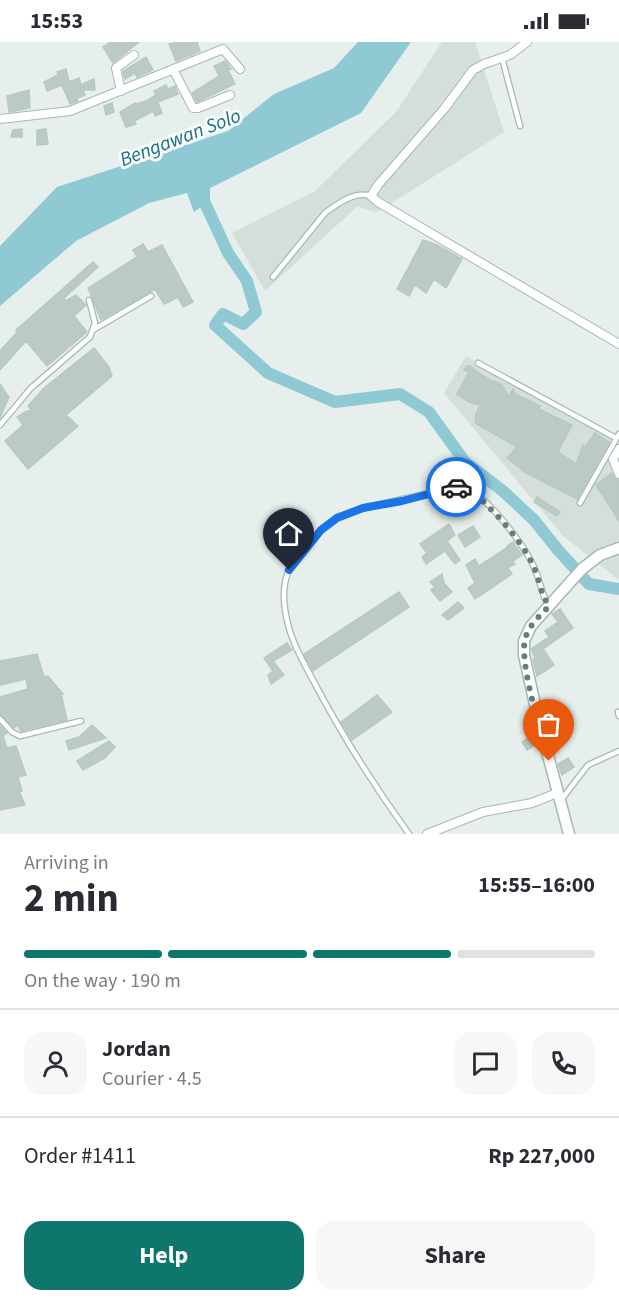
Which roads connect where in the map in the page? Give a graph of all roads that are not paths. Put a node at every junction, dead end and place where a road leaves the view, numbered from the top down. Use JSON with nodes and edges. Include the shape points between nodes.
{"nodes":[{"id":1,"x":527,"y":42,"type":"edge"},
{"id":2,"x":134,"y":55,"type":"dead end"},
{"id":3,"x":502,"y":58,"type":"junction"},
{"id":4,"x":173,"y":69,"type":"junction"},
{"id":5,"x":240,"y":69,"type":"dead end"},
{"id":6,"x":121,"y":91,"type":"junction"},
{"id":7,"x":230,"y":94,"type":"dead end"},
{"id":8,"x":0,"y":119,"type":"edge"},
{"id":9,"x":520,"y":126,"type":"dead end"},
{"id":10,"x":371,"y":196,"type":"junction"},
{"id":11,"x":273,"y":277,"type":"dead end"},
{"id":12,"x":151,"y":296,"type":"dead end"},
{"id":13,"x":89,"y":300,"type":"dead end"},
{"id":14,"x":93,"y":330,"type":"junction"},
{"id":15,"x":619,"y":344,"type":"edge"},
{"id":16,"x":478,"y":363,"type":"dead end"},
{"id":17,"x":0,"y":425,"type":"edge"},
{"id":18,"x":618,"y":436,"type":"edge"},
{"id":19,"x":619,"y":449,"type":"edge"},
{"id":20,"x":619,"y":474,"type":"edge"},
{"id":21,"x":579,"y":503,"type":"dead end"},
{"id":22,"x":619,"y":548,"type":"edge"},
{"id":23,"x":549,"y":606,"type":"junction"},
{"id":24,"x":0,"y":719,"type":"edge"},
{"id":25,"x":81,"y":721,"type":"dead end"},
{"id":26,"x":619,"y":751,"type":"edge"},
{"id":27,"x":558,"y":797,"type":"junction"},
{"id":28,"x":409,"y":834,"type":"edge"},
{"id":29,"x":427,"y":834,"type":"edge"},
{"id":30,"x":569,"y":834,"type":"edge"}],
"edges":[{"from":1,"to":3,"type":"street"},
{"from":2,"to":6,"type":"street","via":[[116,68]]},
{"from":3,"to":9,"type":"lane"},
{"from":3,"to":10,"type":"street","via":[[473,70]]},
{"from":4,"to":5,"type":"street","via":[[223,49]]},
{"from":4,"to":6,"type":"street"},
{"from":4,"to":7,"type":"street","via":[[193,108]]},
{"from":6,"to":8,"type":"street","via":[[70,111]]},
{"from":10,"to":11,"type":"lane","via":[[361,194],[333,206]]},
{"from":10,"to":15,"type":"street"},
{"from":12,"to":14,"type":"lane"},
{"from":13,"to":14,"type":"lane"},
{"from":14,"to":17,"type":"lane","via":[[77,350],[31,388]]},
{"from":16,"to":18,"type":"lane"},
{"from":18,"to":21,"type":"lane"},
{"from":19,"to":20,"type":"street","via":[[613,459]]},
{"from":22,"to":23,"type":"street","via":[[600,555],[582,569]]},
{"from":23,"to":27,"type":"street","via":[[528,631],[524,648]]},
{"from":23,"to":28,"type":"lane","via":[[518,540],[476,494],[461,486],[363,508],[337,518],[321,530],[289,570],[285,577],[285,610],[296,647],[356,753]]},
{"from":24,"to":25,"type":"lane","via":[[20,736]]},
{"from":26,"to":27,"type":"lane","via":[[588,765]]},
{"from":27,"to":29,"type":"street","via":[[483,812]]},
{"from":27,"to":30,"type":"street"}]}
